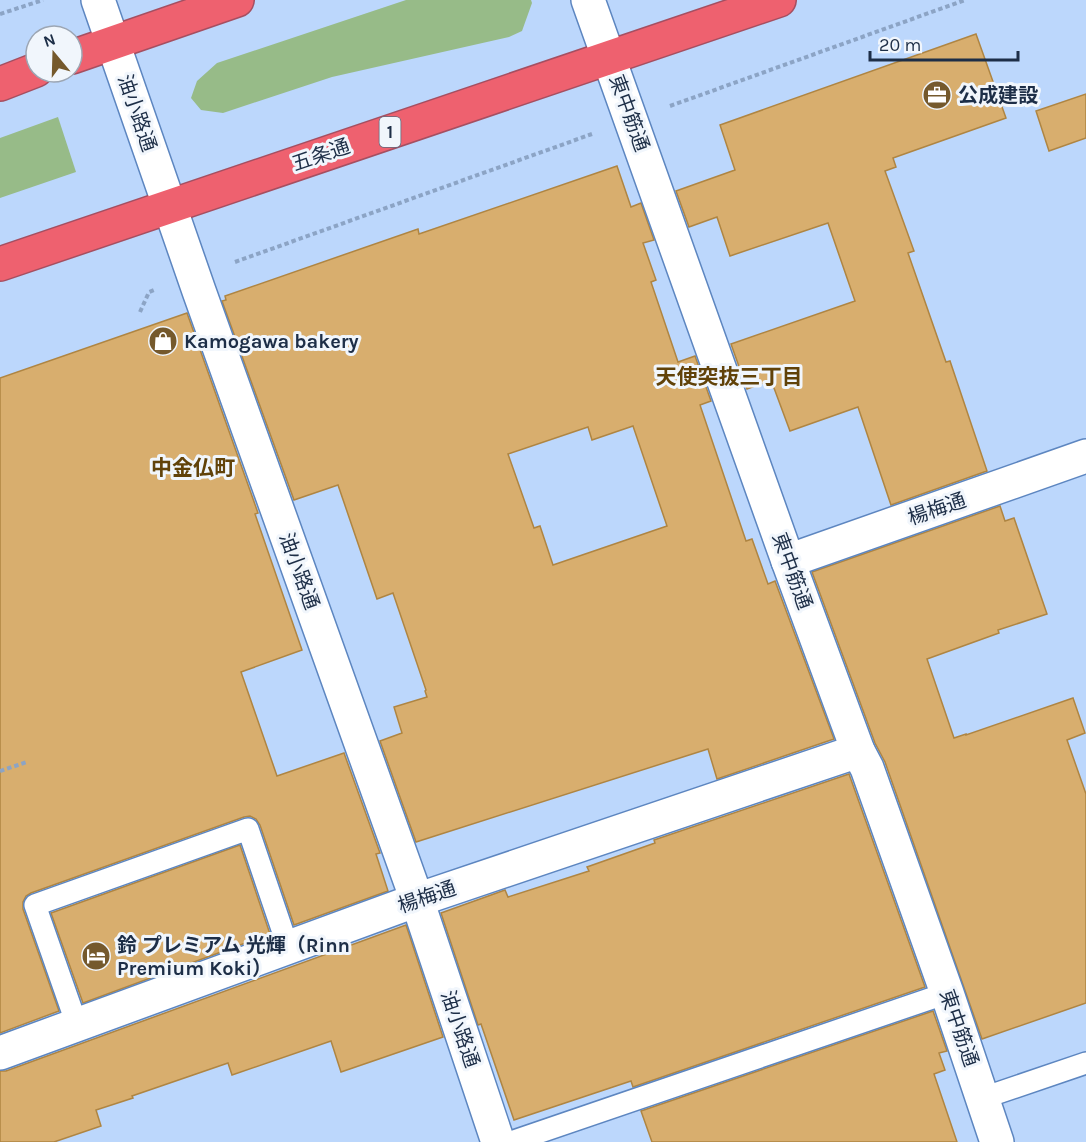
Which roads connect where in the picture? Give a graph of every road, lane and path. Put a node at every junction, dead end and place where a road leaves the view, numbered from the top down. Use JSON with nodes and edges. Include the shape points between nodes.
{"nodes":[{"id":1,"x":43,"y":0,"type":"edge"},
{"id":2,"x":98,"y":0,"type":"edge"},
{"id":3,"x":237,"y":0,"type":"edge"},
{"id":4,"x":588,"y":0,"type":"edge"},
{"id":5,"x":779,"y":0,"type":"edge"},
{"id":6,"x":966,"y":0,"type":"edge"},
{"id":7,"x":0,"y":14,"type":"edge"},
{"id":8,"x":113,"y":43,"type":"junction"},
{"id":9,"x":84,"y":53,"type":"edge"},
{"id":10,"x":609,"y":58,"type":"junction"},
{"id":11,"x":24,"y":75,"type":"edge"},
{"id":12,"x":0,"y":84,"type":"edge"},
{"id":13,"x":631,"y":120,"type":"junction"},
{"id":14,"x":170,"y":206,"type":"junction"},
{"id":15,"x":0,"y":264,"type":"edge"},
{"id":16,"x":194,"y":276,"type":"junction"},
{"id":17,"x":140,"y":312,"type":"dead end"},
{"id":18,"x":1086,"y":456,"type":"edge"},
{"id":19,"x":788,"y":561,"type":"junction"},
{"id":20,"x":858,"y":751,"type":"junction"},
{"id":21,"x":27,"y":762,"type":"dead end"},
{"id":22,"x":0,"y":771,"type":"edge"},
{"id":23,"x":417,"y":900,"type":"junction"},
{"id":24,"x":288,"y":947,"type":"junction"},
{"id":25,"x":947,"y":993,"type":"junction"},
{"id":26,"x":76,"y":1025,"type":"junction"},
{"id":27,"x":0,"y":1053,"type":"edge"},
{"id":28,"x":1086,"y":1063,"type":"edge"},
{"id":29,"x":982,"y":1098,"type":"junction"},
{"id":30,"x":498,"y":1142,"type":"edge"},
{"id":31,"x":511,"y":1142,"type":"edge"},
{"id":32,"x":997,"y":1142,"type":"edge"}],
"edges":[{"from":1,"to":7,"type":"path"},
{"from":2,"to":8,"type":"street","name":"油小路通"},
{"from":3,"to":8,"type":"highway"},
{"from":4,"to":10,"type":"street","name":"東中筋通"},
{"from":5,"to":10,"type":"highway","name":"五条通","number":"1"},
{"from":6,"to":13,"type":"path"},
{"from":8,"to":9,"type":"highway"},
{"from":8,"to":14,"type":"street","name":"油小路通"},
{"from":10,"to":13,"type":"street","name":"東中筋通"},
{"from":10,"to":14,"type":"highway","name":"五条通","number":"1"},
{"from":11,"to":12,"type":"highway"},
{"from":13,"to":16,"type":"path"},
{"from":13,"to":19,"type":"street","name":"東中筋通"},
{"from":14,"to":15,"type":"highway","name":"五条通","number":"1"},
{"from":14,"to":16,"type":"street","name":"油小路通"},
{"from":16,"to":17,"type":"path","via":[[149,292]]},
{"from":16,"to":23,"type":"street","name":"油小路通"},
{"from":18,"to":19,"type":"street","name":"楊梅通"},
{"from":19,"to":20,"type":"street","name":"東中筋通"},
{"from":20,"to":23,"type":"street","name":"楊梅通"},
{"from":20,"to":25,"type":"street","name":"東中筋通"},
{"from":21,"to":22,"type":"path"},
{"from":23,"to":24,"type":"street","name":"楊梅通"},
{"from":23,"to":30,"type":"street","name":"油小路通"},
{"from":24,"to":26,"type":"street","name":"楊梅通"},
{"from":24,"to":26,"type":"lane","via":[[248,829],[35,905]]},
{"from":25,"to":29,"type":"street","name":"東中筋通"},
{"from":25,"to":31,"type":"lane"},
{"from":26,"to":27,"type":"street","name":"楊梅通"},
{"from":28,"to":29,"type":"lane"},
{"from":29,"to":32,"type":"street","name":"東中筋通"}]}
